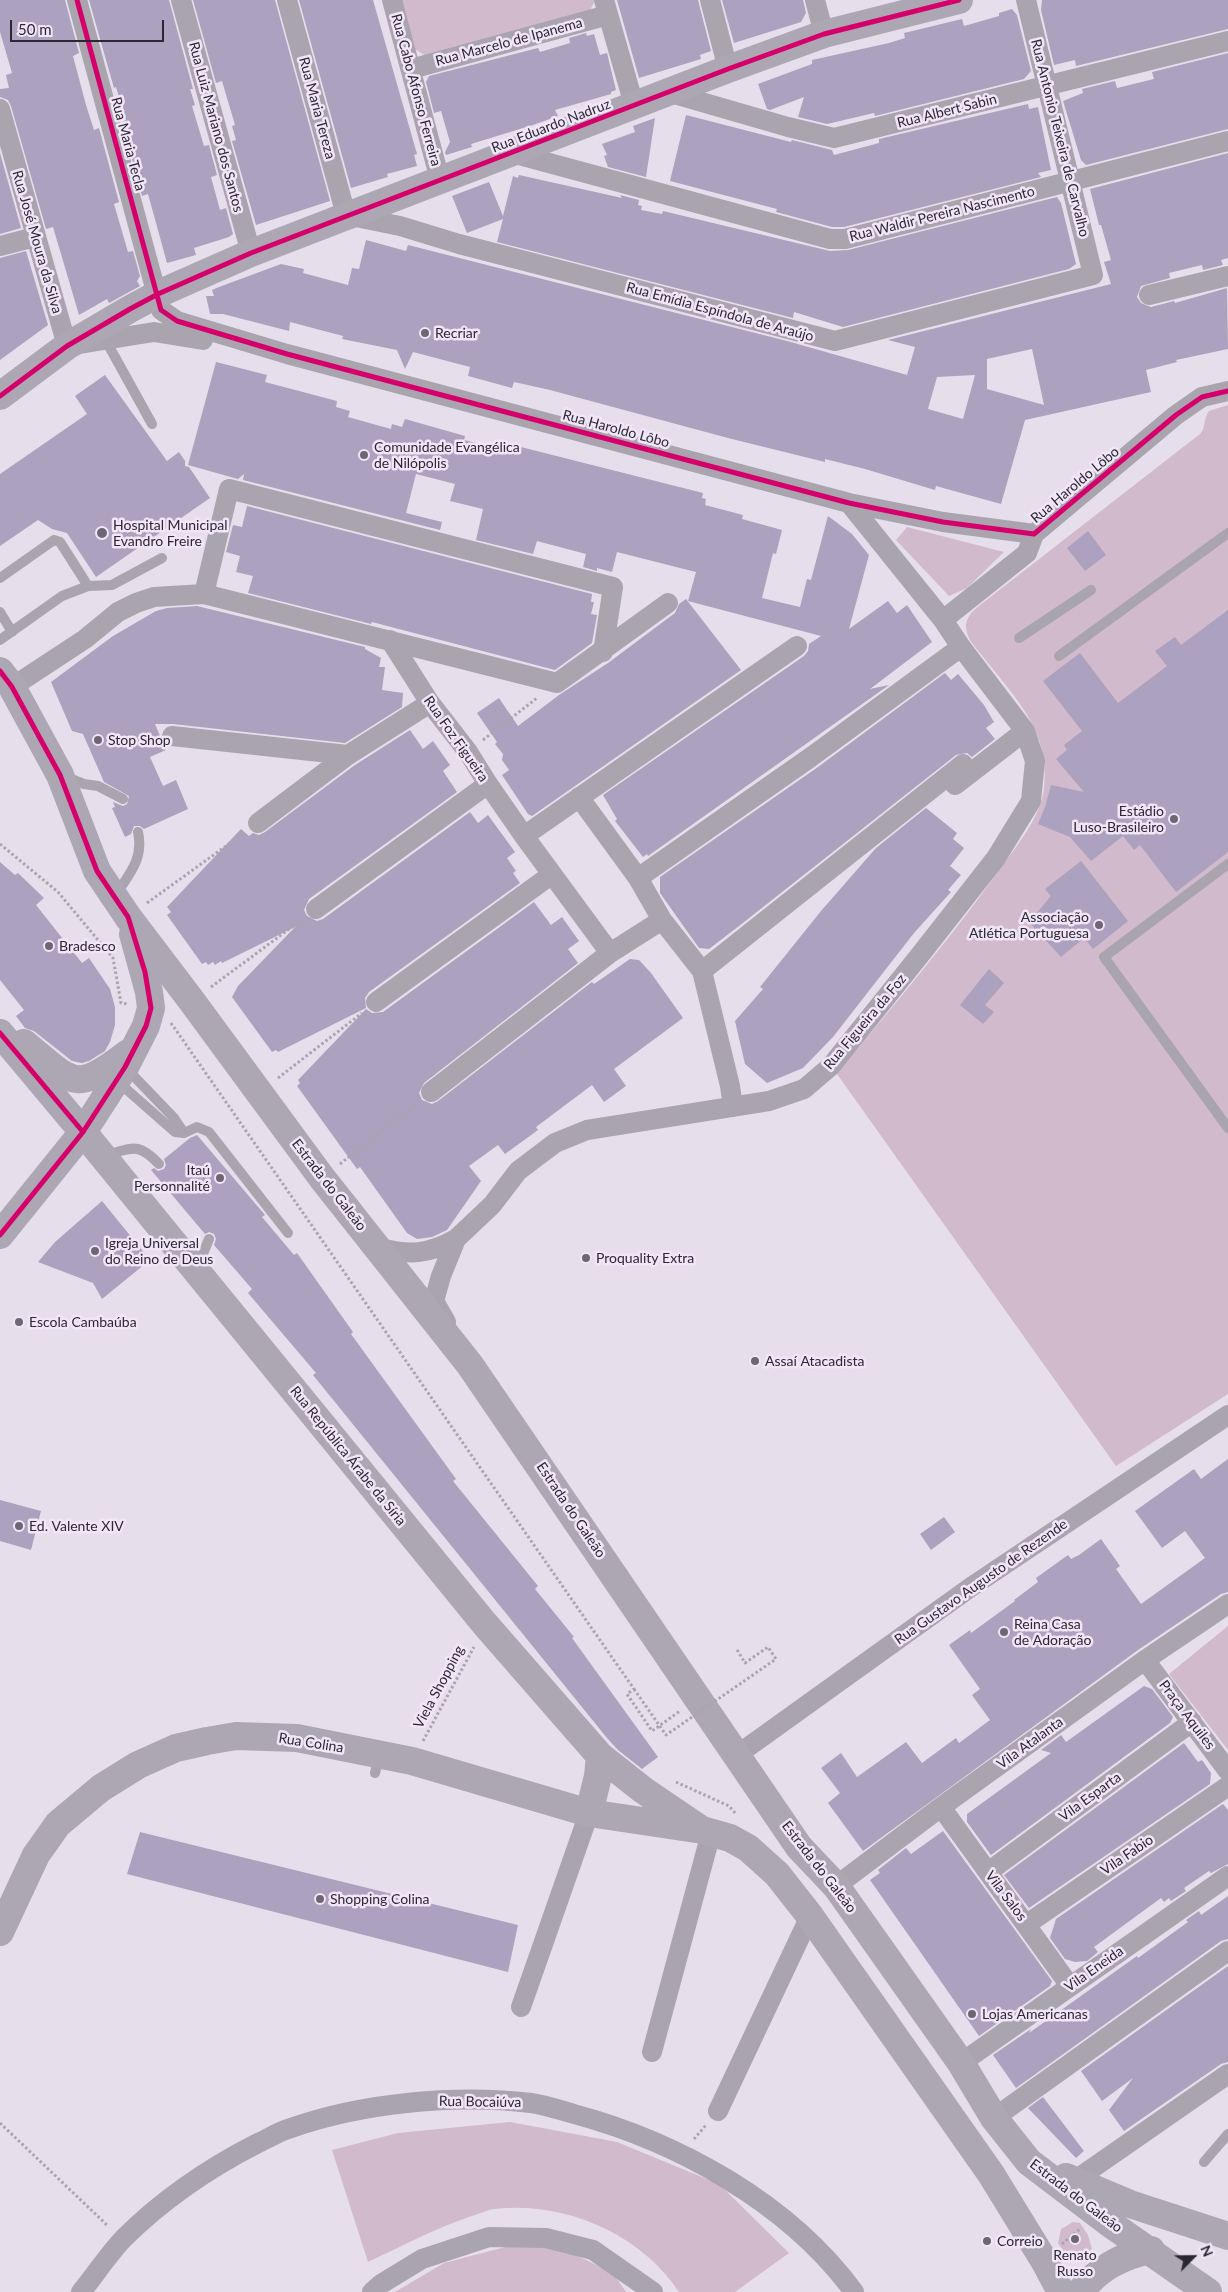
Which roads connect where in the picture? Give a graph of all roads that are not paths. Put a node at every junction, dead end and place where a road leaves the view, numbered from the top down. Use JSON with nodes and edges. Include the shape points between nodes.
{"nodes":[{"id":1,"x":77,"y":0,"type":"edge"},
{"id":2,"x":181,"y":0,"type":"edge"},
{"id":3,"x":287,"y":0,"type":"edge"},
{"id":4,"x":392,"y":0,"type":"edge"},
{"id":5,"x":710,"y":0,"type":"edge"},
{"id":6,"x":814,"y":0,"type":"edge"},
{"id":7,"x":959,"y":0,"type":"edge"},
{"id":8,"x":1026,"y":0,"type":"edge"},
{"id":9,"x":920,"y":4,"type":"edge"},
{"id":10,"x":606,"y":7,"type":"edge"},
{"id":11,"x":824,"y":34,"type":"junction"},
{"id":12,"x":1228,"y":41,"type":"edge"},
{"id":13,"x":411,"y":69,"type":"junction"},
{"id":14,"x":728,"y":69,"type":"junction"},
{"id":15,"x":1047,"y":85,"type":"junction"},
{"id":16,"x":667,"y":92,"type":"junction"},
{"id":17,"x":634,"y":105,"type":"junction"},
{"id":18,"x":0,"y":109,"type":"edge"},
{"id":19,"x":1228,"y":141,"type":"edge"},
{"id":20,"x":512,"y":153,"type":"junction"},
{"id":21,"x":440,"y":180,"type":"junction"},
{"id":22,"x":1071,"y":182,"type":"junction"},
{"id":23,"x":346,"y":215,"type":"junction"},
{"id":24,"x":35,"y":236,"type":"junction"},
{"id":25,"x":0,"y":246,"type":"edge"},
{"id":26,"x":251,"y":253,"type":"junction"},
{"id":27,"x":1093,"y":275,"type":"joint"},
{"id":28,"x":1228,"y":276,"type":"edge"},
{"id":29,"x":158,"y":294,"type":"junction"},
{"id":30,"x":1150,"y":295,"type":"dead end"},
{"id":31,"x":105,"y":339,"type":"junction"},
{"id":32,"x":67,"y":346,"type":"junction"},
{"id":33,"x":287,"y":354,"type":"junction"},
{"id":34,"x":1228,"y":391,"type":"edge"},
{"id":35,"x":0,"y":396,"type":"edge"},
{"id":36,"x":152,"y":424,"type":"dead end"},
{"id":37,"x":849,"y":504,"type":"junction"},
{"id":38,"x":1228,"y":533,"type":"edge"},
{"id":39,"x":1034,"y":534,"type":"junction"},
{"id":40,"x":162,"y":558,"type":"dead end"},
{"id":41,"x":0,"y":578,"type":"edge"},
{"id":42,"x":88,"y":586,"type":"junction"},
{"id":43,"x":1091,"y":590,"type":"dead end"},
{"id":44,"x":204,"y":594,"type":"junction"},
{"id":45,"x":668,"y":603,"type":"dead end"},
{"id":46,"x":0,"y":612,"type":"edge"},
{"id":47,"x":943,"y":620,"type":"junction"},
{"id":48,"x":12,"y":632,"type":"junction"},
{"id":49,"x":1019,"y":638,"type":"dead end"},
{"id":50,"x":0,"y":640,"type":"edge"},
{"id":51,"x":390,"y":640,"type":"junction"},
{"id":52,"x":797,"y":646,"type":"dead end"},
{"id":53,"x":960,"y":647,"type":"junction"},
{"id":54,"x":603,"y":652,"type":"junction"},
{"id":55,"x":1059,"y":656,"type":"dead end"},
{"id":56,"x":6,"y":679,"type":"edge"},
{"id":57,"x":430,"y":703,"type":"junction"},
{"id":58,"x":1025,"y":732,"type":"junction"},
{"id":59,"x":172,"y":736,"type":"dead end"},
{"id":60,"x":348,"y":755,"type":"junction"},
{"id":61,"x":963,"y":764,"type":"dead end"},
{"id":62,"x":60,"y":775,"type":"junction"},
{"id":63,"x":488,"y":784,"type":"junction"},
{"id":64,"x":579,"y":797,"type":"junction"},
{"id":65,"x":123,"y":799,"type":"dead end"},
{"id":66,"x":933,"y":801,"type":"dead end"},
{"id":67,"x":258,"y":823,"type":"road end"},
{"id":68,"x":138,"y":832,"type":"dead end"},
{"id":69,"x":524,"y":836,"type":"junction"},
{"id":70,"x":1228,"y":864,"type":"edge"},
{"id":71,"x":551,"y":875,"type":"junction"},
{"id":72,"x":638,"y":878,"type":"junction"},
{"id":73,"x":121,"y":907,"type":"junction"},
{"id":74,"x":316,"y":909,"type":"road end"},
{"id":75,"x":662,"y":920,"type":"junction"},
{"id":76,"x":610,"y":953,"type":"junction"},
{"id":77,"x":702,"y":971,"type":"junction"},
{"id":78,"x":376,"y":1002,"type":"road end"},
{"id":79,"x":0,"y":1023,"type":"edge"},
{"id":80,"x":0,"y":1033,"type":"edge"},
{"id":81,"x":126,"y":1065,"type":"junction"},
{"id":82,"x":431,"y":1092,"type":"road end"},
{"id":83,"x":733,"y":1107,"type":"junction"},
{"id":84,"x":1228,"y":1128,"type":"edge"},
{"id":85,"x":83,"y":1132,"type":"junction"},
{"id":86,"x":184,"y":1133,"type":"junction"},
{"id":87,"x":102,"y":1156,"type":"junction"},
{"id":88,"x":159,"y":1164,"type":"dead end"},
{"id":89,"x":288,"y":1233,"type":"dead end"},
{"id":90,"x":0,"y":1234,"type":"edge"},
{"id":91,"x":209,"y":1239,"type":"dead end"},
{"id":92,"x":456,"y":1239,"type":"junction"},
{"id":93,"x":378,"y":1248,"type":"junction"},
{"id":94,"x":196,"y":1270,"type":"junction"},
{"id":95,"x":470,"y":1365,"type":"junction"},
{"id":96,"x":1228,"y":1414,"type":"edge"},
{"id":97,"x":1228,"y":1604,"type":"edge"},
{"id":98,"x":1146,"y":1660,"type":"junction"},
{"id":99,"x":1192,"y":1722,"type":"junction"},
{"id":100,"x":737,"y":1755,"type":"junction"},
{"id":101,"x":600,"y":1756,"type":"junction"},
{"id":102,"x":1228,"y":1771,"type":"edge"},
{"id":103,"x":1228,"y":1786,"type":"edge"},
{"id":104,"x":942,"y":1806,"type":"junction"},
{"id":105,"x":589,"y":1813,"type":"junction"},
{"id":106,"x":714,"y":1834,"type":"junction"},
{"id":107,"x":988,"y":1872,"type":"junction"},
{"id":108,"x":1228,"y":1876,"type":"edge"},
{"id":109,"x":836,"y":1886,"type":"junction"},
{"id":110,"x":810,"y":1916,"type":"junction"},
{"id":111,"x":1027,"y":1924,"type":"junction"},
{"id":112,"x":0,"y":1932,"type":"edge"},
{"id":113,"x":1228,"y":1951,"type":"edge"},
{"id":114,"x":1070,"y":1986,"type":"junction"},
{"id":115,"x":521,"y":2007,"type":"dead end"},
{"id":116,"x":652,"y":2052,"type":"dead end"},
{"id":117,"x":961,"y":2063,"type":"junction"},
{"id":118,"x":1228,"y":2074,"type":"edge"},
{"id":119,"x":718,"y":2111,"type":"road end"},
{"id":120,"x":994,"y":2118,"type":"junction"},
{"id":121,"x":1228,"y":2134,"type":"edge"},
{"id":122,"x":1030,"y":2162,"type":"junction"},
{"id":123,"x":1204,"y":2162,"type":"dead end"},
{"id":124,"x":1074,"y":2181,"type":"junction"},
{"id":125,"x":1228,"y":2236,"type":"edge"},
{"id":126,"x":1151,"y":2250,"type":"junction"},
{"id":127,"x":81,"y":2292,"type":"edge"},
{"id":128,"x":372,"y":2292,"type":"edge"},
{"id":129,"x":653,"y":2292,"type":"edge"},
{"id":130,"x":854,"y":2292,"type":"edge"},
{"id":131,"x":1061,"y":2292,"type":"edge"},
{"id":132,"x":1080,"y":2292,"type":"edge"},
{"id":133,"x":1208,"y":2292,"type":"edge"}],
"edges":[{"from":1,"to":29,"type":"street","name":"Rua Maria Tecla"},
{"from":2,"to":26,"type":"street","name":"Rua Luiz Mariano dos Santos"},
{"from":3,"to":23,"type":"street","name":"Rua Maria Tereza"},
{"from":4,"to":13,"type":"street","name":"Rua Cabo Afonso Ferreira"},
{"from":5,"to":14,"type":"street"},
{"from":6,"to":11,"type":"street"},
{"from":7,"to":9,"type":"main road","name":"Rua Eduardo Nadruz"},
{"from":8,"to":15,"type":"street","name":"Rua Antonio Teixeira de Carvalho"},
{"from":9,"to":11,"type":"main road","name":"Rua Eduardo Nadruz"},
{"from":10,"to":13,"type":"street","name":"Rua Marcelo de Ipanema"},
{"from":10,"to":17,"type":"street"},
{"from":11,"to":14,"type":"main road","name":"Rua Eduardo Nadruz"},
{"from":12,"to":15,"type":"street","name":"Rua Albert Sabin"},
{"from":13,"to":21,"type":"street","name":"Rua Cabo Afonso Ferreira"},
{"from":14,"to":16,"type":"main road","name":"Rua Eduardo Nadruz"},
{"from":15,"to":16,"type":"street","name":"Rua Albert Sabin","via":[[834,138]]},
{"from":15,"to":22,"type":"street","name":"Rua Antonio Teixeira de Carvalho"},
{"from":16,"to":17,"type":"main road","name":"Rua Eduardo Nadruz"},
{"from":17,"to":20,"type":"main road","name":"Rua Eduardo Nadruz"},
{"from":18,"to":24,"type":"street","name":"Rua José Moura da Silva"},
{"from":19,"to":22,"type":"street","name":"Rua Waldir Pereira Nascimento"},
{"from":20,"to":21,"type":"main road","name":"Rua Eduardo Nadruz"},
{"from":20,"to":22,"type":"street","name":"Rua Waldir Pereira Nascimento","via":[[830,239],[845,239]]},
{"from":21,"to":23,"type":"main road","name":"Rua Eduardo Nadruz"},
{"from":22,"to":27,"type":"street","name":"Rua Antonio Teixeira de Carvalho"},
{"from":23,"to":26,"type":"main road","name":"Rua Eduardo Nadruz"},
{"from":23,"to":27,"type":"street","name":"Rua Emídia Espíndola de Araújo","via":[[400,226],[835,341]]},
{"from":24,"to":25,"type":"street"},
{"from":24,"to":32,"type":"street","name":"Rua José Moura da Silva"},
{"from":26,"to":29,"type":"main road","name":"Rua Eduardo Nadruz"},
{"from":28,"to":30,"type":"street"},
{"from":29,"to":32,"type":"main road","name":"Rua Haroldo Lôbo"},
{"from":29,"to":33,"type":"street","name":"Rua Haroldo Lôbo","via":[[161,310],[177,321]]},
{"from":31,"to":32,"type":"street","name":"Rua Haroldo Lôbo"},
{"from":31,"to":33,"type":"street","name":"Rua Haroldo Lôbo","via":[[154,332]]},
{"from":31,"to":36,"type":"lane"},
{"from":32,"to":35,"type":"main road","name":"Rua Haroldo Lôbo"},
{"from":33,"to":37,"type":"street","name":"Rua Haroldo Lôbo"},
{"from":34,"to":39,"type":"street","name":"Rua Haroldo Lôbo","via":[[1202,397],[1176,415]]},
{"from":37,"to":39,"type":"street","name":"Rua Haroldo Lôbo","via":[[943,522]]},
{"from":37,"to":47,"type":"street","name":"Rua Figueira da Foz"},
{"from":38,"to":55,"type":"lane"},
{"from":39,"to":47,"type":"street","via":[[1027,553]]},
{"from":40,"to":42,"type":"lane","via":[[112,585]]},
{"from":41,"to":42,"type":"lane","via":[[54,540],[60,542]]},
{"from":42,"to":48,"type":"lane","via":[[62,596]]},
{"from":43,"to":49,"type":"lane"},
{"from":44,"to":51,"type":"street"},
{"from":44,"to":54,"type":"street","via":[[229,489],[614,587]]},
{"from":44,"to":56,"type":"street","via":[[154,598],[136,603],[118,612],[85,639]]},
{"from":45,"to":54,"type":"street"},
{"from":46,"to":48,"type":"lane"},
{"from":47,"to":53,"type":"street","name":"Rua Figueira da Foz"},
{"from":48,"to":50,"type":"lane"},
{"from":51,"to":54,"type":"street","via":[[557,682]]},
{"from":51,"to":57,"type":"street","name":"Rua Foz Figueira"},
{"from":52,"to":64,"type":"street"},
{"from":53,"to":58,"type":"street","name":"Rua Figueira da Foz"},
{"from":53,"to":72,"type":"street","via":[[811,757]]},
{"from":56,"to":62,"type":"main road","name":"Estrada do Galeão"},
{"from":57,"to":60,"type":"street"},
{"from":57,"to":63,"type":"street","name":"Rua Foz Figueira"},
{"from":58,"to":66,"type":"street"},
{"from":58,"to":83,"type":"street","name":"Rua Figueira da Foz","via":[[1035,761],[1031,800],[996,858],[831,1066],[804,1089],[769,1101]]},
{"from":59,"to":60,"type":"street"},
{"from":60,"to":67,"type":"street"},
{"from":61,"to":77,"type":"street"},
{"from":62,"to":65,"type":"lane","via":[[98,786]]},
{"from":62,"to":73,"type":"main road","name":"Estrada do Galeão","via":[[98,870]]},
{"from":63,"to":69,"type":"street","name":"Rua Foz Figueira"},
{"from":63,"to":74,"type":"street"},
{"from":64,"to":69,"type":"street"},
{"from":64,"to":72,"type":"street"},
{"from":68,"to":73,"type":"lane","via":[[141,844],[139,857]]},
{"from":69,"to":71,"type":"street","name":"Rua Foz Figueira"},
{"from":70,"to":84,"type":"lane","via":[[1104,957]]},
{"from":71,"to":76,"type":"street","name":"Rua Foz Figueira"},
{"from":71,"to":78,"type":"street"},
{"from":72,"to":75,"type":"street"},
{"from":73,"to":81,"type":"main road","via":[[145,972],[151,1008],[146,1026]]},
{"from":73,"to":93,"type":"main road","name":"Estrada do Galeão","via":[[322,1178]]},
{"from":75,"to":76,"type":"street"},
{"from":75,"to":77,"type":"street"},
{"from":76,"to":82,"type":"street"},
{"from":77,"to":83,"type":"street"},
{"from":79,"to":81,"type":"main road","via":[[68,1078],[92,1078]]},
{"from":80,"to":85,"type":"main road","name":"Rua República Árabe da Síria"},
{"from":81,"to":85,"type":"main road"},
{"from":81,"to":86,"type":"lane"},
{"from":81,"to":86,"type":"lane","via":[[175,1132]]},
{"from":83,"to":92,"type":"street","name":"Rua Figueira da Foz","via":[[587,1130],[554,1143],[518,1170],[492,1205]]},
{"from":85,"to":87,"type":"main road","name":"Rua República Árabe da Síria"},
{"from":85,"to":90,"type":"main road"},
{"from":86,"to":89,"type":"lane","via":[[196,1127],[209,1132]]},
{"from":87,"to":88,"type":"lane","via":[[138,1148]]},
{"from":87,"to":94,"type":"main road","name":"Rua República Árabe da Síria"},
{"from":91,"to":94,"type":"lane"},
{"from":92,"to":93,"type":"street","name":"Rua Figueira da Foz","via":[[436,1250],[424,1252],[395,1252]]},
{"from":92,"to":95,"type":"street","name":"Rua Figueira da Foz","via":[[434,1301]]},
{"from":93,"to":95,"type":"main road","name":"Estrada do Galeão"},
{"from":94,"to":101,"type":"main road","name":"Rua República Árabe da Síria","via":[[484,1623]]},
{"from":95,"to":100,"type":"main road","name":"Estrada do Galeão"},
{"from":96,"to":100,"type":"street","name":"Rua Gustavo Augusto de Rezende","via":[[972,1587]]},
{"from":97,"to":98,"type":"street","name":"Vila Atalanta"},
{"from":98,"to":99,"type":"street","name":"Praça Aquiles"},
{"from":98,"to":104,"type":"street","name":"Vila Atalanta"},
{"from":99,"to":102,"type":"street","name":"Praça Aquiles"},
{"from":99,"to":107,"type":"street","name":"Vila Esparta"},
{"from":100,"to":109,"type":"main road","name":"Estrada do Galeão","via":[[799,1847]]},
{"from":101,"to":105,"type":"main road"},
{"from":101,"to":106,"type":"main road","name":"Rua República Árabe da Síria","via":[[643,1790]]},
{"from":103,"to":111,"type":"street","name":"Vila Fabio"},
{"from":104,"to":107,"type":"street","name":"Vila Salos"},
{"from":104,"to":109,"type":"street","name":"Vila Atalanta"},
{"from":105,"to":106,"type":"main road","name":"Rua Colina"},
{"from":105,"to":112,"type":"main road","name":"Rua Colina","via":[[412,1761],[371,1761],[297,1738],[236,1736],[176,1748],[138,1765],[101,1788],[58,1824],[36,1855]]},
{"from":105,"to":115,"type":"street"},
{"from":106,"to":110,"type":"main road","via":[[748,1848],[777,1874]]},
{"from":106,"to":116,"type":"street"},
{"from":107,"to":111,"type":"street","name":"Vila Salos"},
{"from":108,"to":114,"type":"street","name":"Vila Eneida"},
{"from":109,"to":117,"type":"main road","name":"Estrada do Galeão"},
{"from":110,"to":119,"type":"street"},
{"from":110,"to":131,"type":"main road","via":[[991,2174]]},
{"from":111,"to":114,"type":"street","name":"Vila Salos"},
{"from":113,"to":120,"type":"street"},
{"from":114,"to":117,"type":"street","name":"Vila Eneida"},
{"from":117,"to":120,"type":"main road","name":"Estrada do Galeão"},
{"from":118,"to":124,"type":"street"},
{"from":120,"to":122,"type":"main road","name":"Estrada do Galeão"},
{"from":121,"to":123,"type":"lane"},
{"from":122,"to":124,"type":"main road"},
{"from":122,"to":126,"type":"main road","name":"Estrada do Galeão","via":[[1112,2225]]},
{"from":124,"to":125,"type":"main road","via":[[1130,2204]]},
{"from":126,"to":132,"type":"main road","via":[[1117,2260],[1102,2269]]},
{"from":126,"to":133,"type":"main road","name":"Estrada do Galeão"},
{"from":127,"to":130,"type":"street","name":"Rua Bocaiúva","via":[[123,2240],[173,2195],[231,2157],[289,2128],[356,2109],[450,2100],[532,2103],[613,2125],[682,2154],[754,2197],[798,2232]]},
{"from":128,"to":129,"type":"street","via":[[422,2259],[489,2237],[499,2237],[546,2238],[594,2250]]}]}
